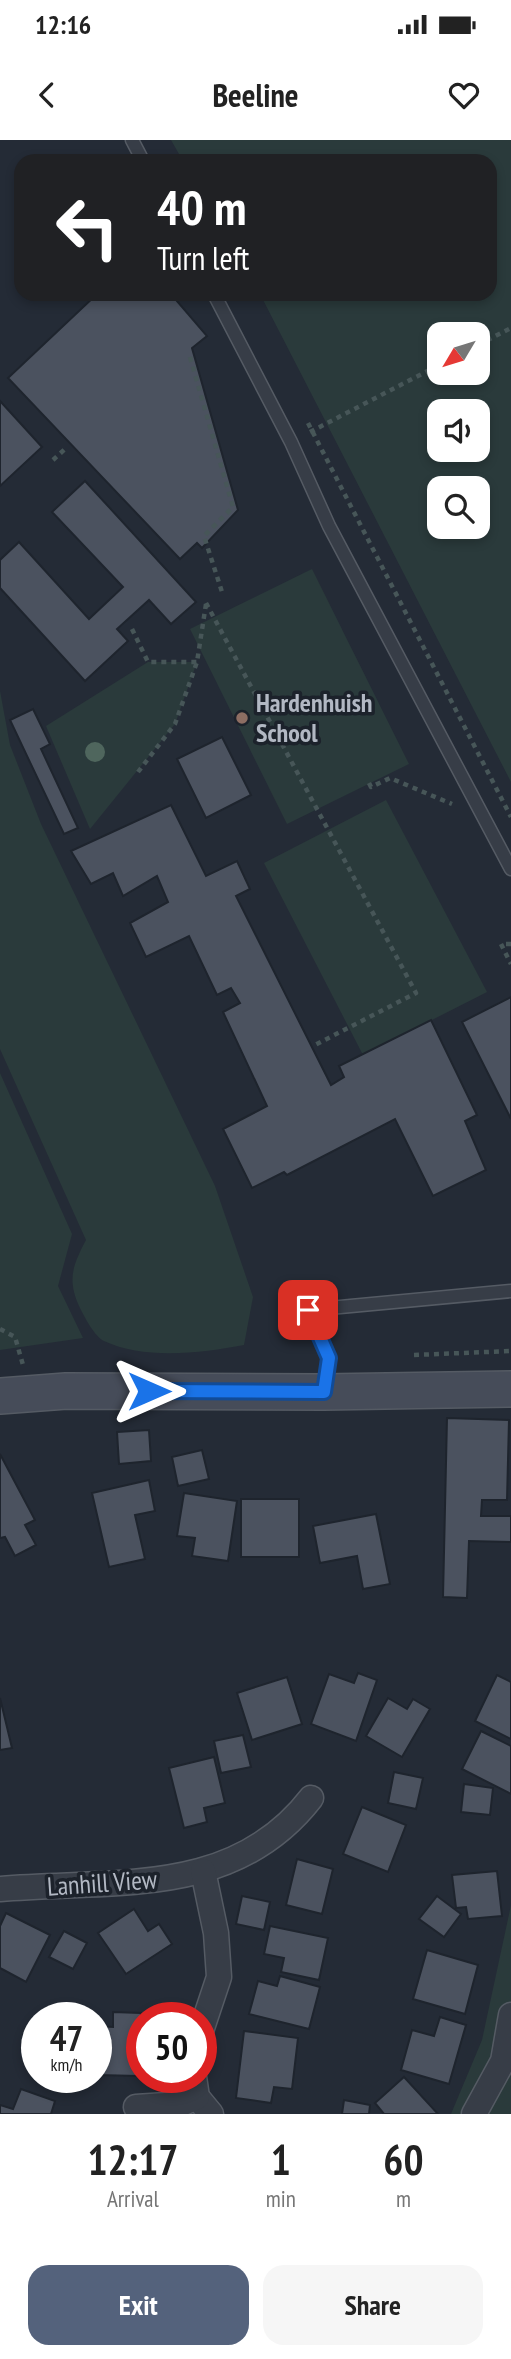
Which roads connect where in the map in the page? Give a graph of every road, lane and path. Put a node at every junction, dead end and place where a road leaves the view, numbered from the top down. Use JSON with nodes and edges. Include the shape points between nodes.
{"nodes":[{"id":1,"x":218,"y":301,"type":"edge"},
{"id":2,"x":511,"y":328,"type":"edge"},
{"id":3,"x":490,"y":339,"type":"edge"},
{"id":4,"x":190,"y":357,"type":"dead end"},
{"id":5,"x":427,"y":371,"type":"edge"},
{"id":6,"x":306,"y":419,"type":"dead end"},
{"id":7,"x":312,"y":430,"type":"junction"},
{"id":8,"x":290,"y":442,"type":"junction"},
{"id":9,"x":65,"y":449,"type":"dead end"},
{"id":10,"x":52,"y":460,"type":"dead end"},
{"id":11,"x":222,"y":592,"type":"dead end"},
{"id":12,"x":132,"y":629,"type":"dead end"},
{"id":13,"x":197,"y":662,"type":"junction"},
{"id":14,"x":138,"y":772,"type":"dead end"},
{"id":15,"x":369,"y":783,"type":"dead end"},
{"id":16,"x":482,"y":816,"type":"junction"},
{"id":17,"x":511,"y":817,"type":"edge"},
{"id":18,"x":511,"y":869,"type":"edge"},
{"id":19,"x":511,"y":944,"type":"edge"},
{"id":20,"x":511,"y":964,"type":"edge"},
{"id":21,"x":313,"y":1046,"type":"dead end"},
{"id":22,"x":511,"y":1291,"type":"edge"},
{"id":23,"x":0,"y":1329,"type":"edge"},
{"id":24,"x":24,"y":1369,"type":"dead end"},
{"id":25,"x":511,"y":1389,"type":"edge"},
{"id":26,"x":324,"y":1392,"type":"junction"},
{"id":27,"x":0,"y":1396,"type":"edge"},
{"id":28,"x":312,"y":1798,"type":"dead end"},
{"id":29,"x":204,"y":1871,"type":"junction"},
{"id":30,"x":0,"y":1889,"type":"edge"},
{"id":31,"x":211,"y":2002,"type":"edge"},
{"id":32,"x":511,"y":2015,"type":"edge"},
{"id":33,"x":200,"y":2096,"type":"edge"},
{"id":34,"x":136,"y":2107,"type":"dead end"},
{"id":35,"x":474,"y":2114,"type":"edge"}],
"edges":[{"from":1,"to":8,"type":"lane"},
{"from":2,"to":3,"type":"path"},
{"from":4,"to":11,"type":"path","via":[[233,508],[204,536]]},
{"from":5,"to":7,"type":"path"},
{"from":6,"to":7,"type":"path"},
{"from":7,"to":8,"type":"path"},
{"from":7,"to":17,"type":"path"},
{"from":8,"to":16,"type":"lane","via":[[329,526]]},
{"from":9,"to":10,"type":"path"},
{"from":12,"to":13,"type":"path","via":[[148,662]]},
{"from":13,"to":14,"type":"path","via":[[175,724]]},
{"from":13,"to":21,"type":"path","via":[[206,603],[416,993]]},
{"from":15,"to":16,"type":"path","via":[[371,787],[390,778]]},
{"from":16,"to":18,"type":"lane"},
{"from":19,"to":20,"type":"path","via":[[501,944]]},
{"from":22,"to":26,"type":"lane","via":[[308,1310],[329,1358]]},
{"from":23,"to":24,"type":"path","via":[[15,1337]]},
{"from":25,"to":26,"type":"main road"},
{"from":26,"to":27,"type":"main road","via":[[66,1391]]},
{"from":28,"to":29,"type":"street","name":"Lanhill View","via":[[271,1839]]},
{"from":29,"to":30,"type":"street","name":"Lanhill View","via":[[107,1886]]},
{"from":29,"to":31,"type":"street","via":[[219,1977]]},
{"from":32,"to":35,"type":"street","via":[[502,2061]]},
{"from":33,"to":34,"type":"street","via":[[181,2104]]}]}
